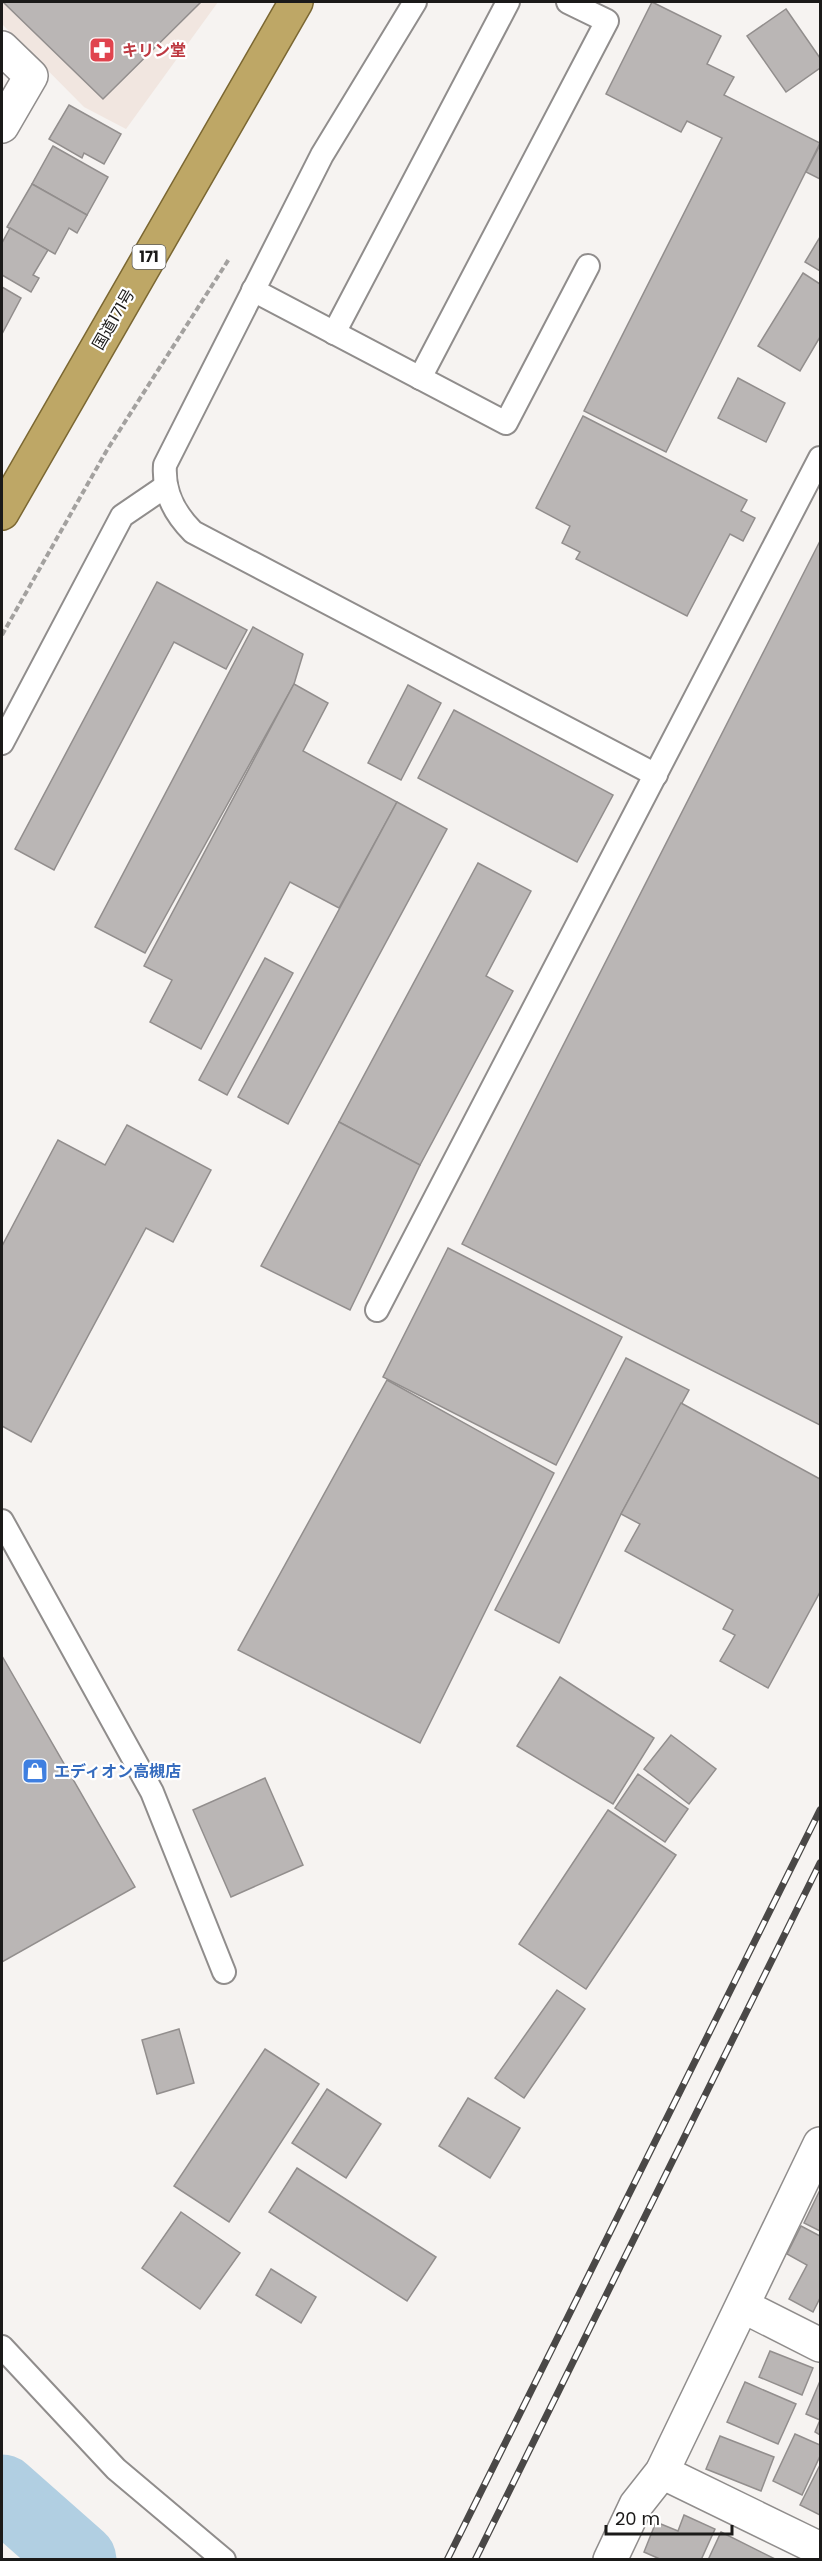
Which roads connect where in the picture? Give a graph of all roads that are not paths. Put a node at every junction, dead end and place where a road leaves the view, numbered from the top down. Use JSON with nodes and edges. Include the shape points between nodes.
{"nodes":[{"id":1,"x":296,"y":2,"type":"edge"},
{"id":2,"x":415,"y":2,"type":"edge"},
{"id":3,"x":508,"y":2,"type":"edge"},
{"id":4,"x":568,"y":2,"type":"edge"},
{"id":5,"x":2,"y":48,"type":"edge"},
{"id":6,"x":2,"y":126,"type":"edge"},
{"id":7,"x":588,"y":266,"type":"dead end"},
{"id":8,"x":253,"y":290,"type":"junction"},
{"id":9,"x":334,"y":333,"type":"junction"},
{"id":10,"x":420,"y":378,"type":"junction"},
{"id":11,"x":820,"y":458,"type":"edge"},
{"id":12,"x":166,"y":486,"type":"junction"},
{"id":13,"x":2,"y":513,"type":"edge"},
{"id":14,"x":2,"y":743,"type":"edge"},
{"id":15,"x":656,"y":775,"type":"junction"},
{"id":16,"x":377,"y":1310,"type":"dead end"},
{"id":17,"x":2,"y":1521,"type":"edge"},
{"id":18,"x":224,"y":1972,"type":"dead end"},
{"id":19,"x":820,"y":2144,"type":"edge"},
{"id":20,"x":743,"y":2306,"type":"junction"},
{"id":21,"x":820,"y":2345,"type":"edge"},
{"id":22,"x":2,"y":2347,"type":"edge"},
{"id":23,"x":662,"y":2472,"type":"junction"},
{"id":24,"x":820,"y":2549,"type":"edge"},
{"id":25,"x":224,"y":2559,"type":"edge"},
{"id":26,"x":610,"y":2559,"type":"edge"}],
"edges":[{"from":1,"to":13,"type":"highway","name":"国道171号","number":"171"},
{"from":2,"to":8,"type":"lane","via":[[322,155]]},
{"from":3,"to":9,"type":"lane"},
{"from":4,"to":10,"type":"lane","via":[[607,21]]},
{"from":5,"to":6,"type":"street","via":[[31,76]]},
{"from":7,"to":10,"type":"lane","via":[[506,423]]},
{"from":8,"to":9,"type":"lane"},
{"from":8,"to":12,"type":"lane","via":[[165,465]]},
{"from":9,"to":10,"type":"lane"},
{"from":11,"to":15,"type":"lane"},
{"from":12,"to":14,"type":"lane","via":[[122,516]]},
{"from":12,"to":15,"type":"lane","via":[[178,516],[193,532]]},
{"from":15,"to":16,"type":"lane"},
{"from":17,"to":18,"type":"lane","via":[[152,1792]]},
{"from":19,"to":20,"type":"street"},
{"from":20,"to":21,"type":"street"},
{"from":20,"to":23,"type":"street"},
{"from":22,"to":25,"type":"lane","via":[[116,2469]]},
{"from":23,"to":24,"type":"street"},
{"from":23,"to":26,"type":"street","via":[[636,2505]]}]}
